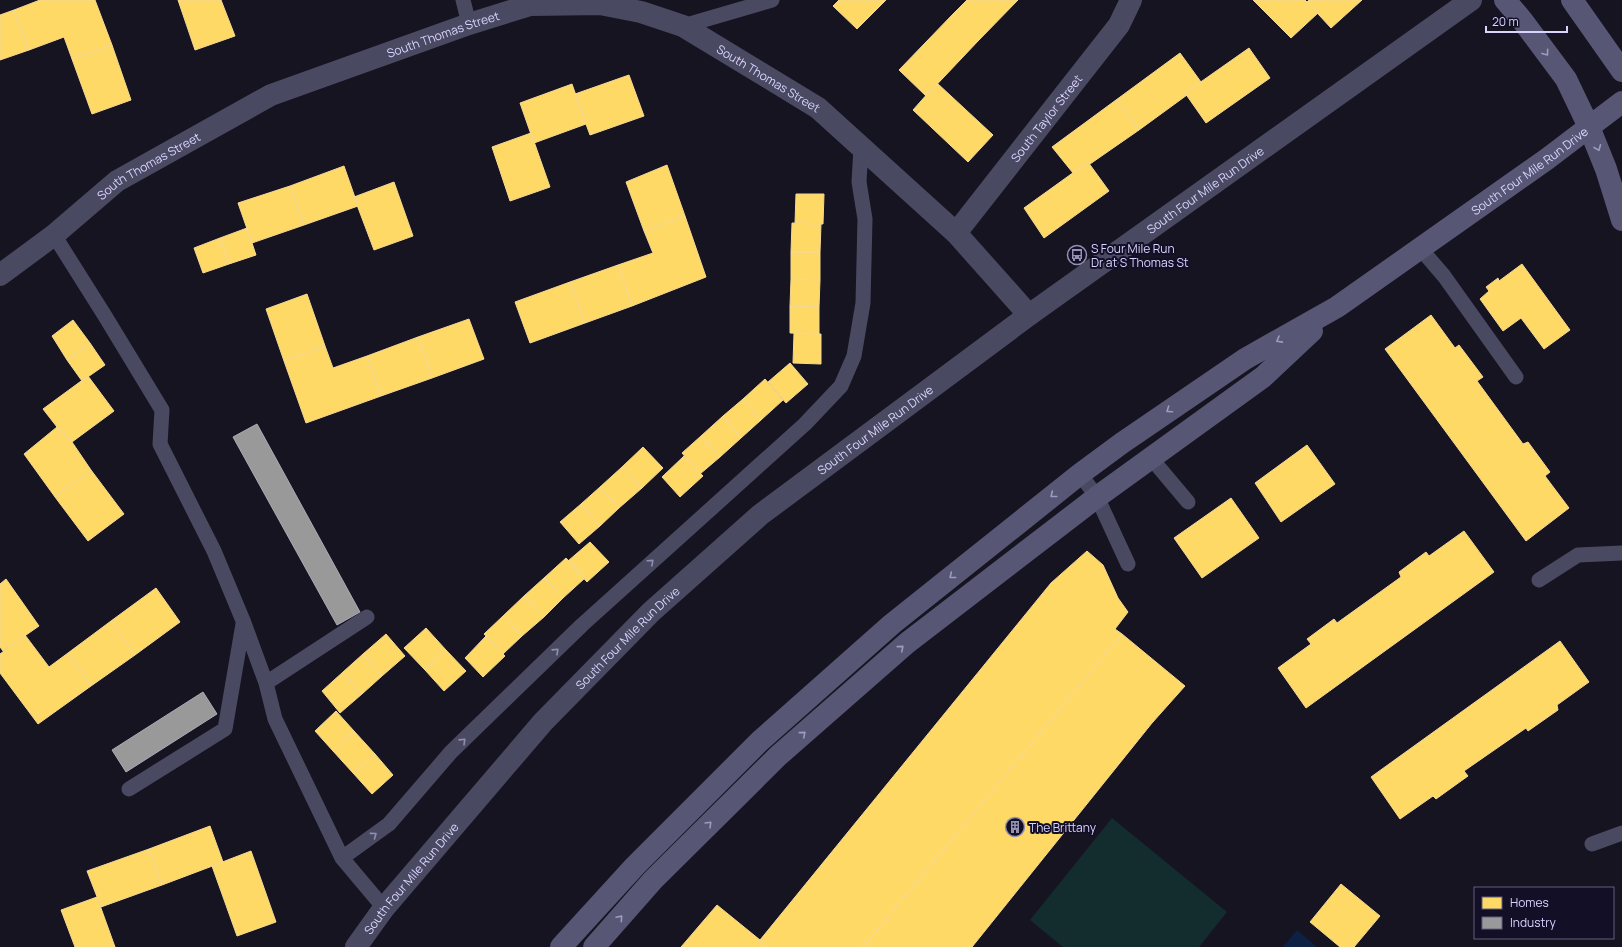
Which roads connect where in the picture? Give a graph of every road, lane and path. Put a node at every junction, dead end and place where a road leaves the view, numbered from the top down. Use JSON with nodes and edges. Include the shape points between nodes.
{"nodes":[{"id":1,"x":463,"y":0,"type":"edge"},
{"id":2,"x":772,"y":0,"type":"edge"},
{"id":3,"x":1131,"y":0,"type":"edge"},
{"id":4,"x":1471,"y":0,"type":"edge"},
{"id":5,"x":1505,"y":0,"type":"edge"},
{"id":6,"x":1572,"y":0,"type":"edge"},
{"id":7,"x":469,"y":24,"type":"junction"},
{"id":8,"x":683,"y":26,"type":"junction"},
{"id":9,"x":1622,"y":71,"type":"edge"},
{"id":10,"x":1622,"y":102,"type":"edge"},
{"id":11,"x":1589,"y":127,"type":"junction"},
{"id":12,"x":861,"y":147,"type":"junction"},
{"id":13,"x":1622,"y":220,"type":"edge"},
{"id":14,"x":956,"y":233,"type":"junction"},
{"id":15,"x":54,"y":236,"type":"junction"},
{"id":16,"x":1420,"y":248,"type":"junction"},
{"id":17,"x":0,"y":275,"type":"edge"},
{"id":18,"x":1337,"y":307,"type":"junction"},
{"id":19,"x":1029,"y":315,"type":"junction"},
{"id":20,"x":1516,"y":377,"type":"dead end"},
{"id":21,"x":1150,"y":458,"type":"junction"},
{"id":22,"x":1080,"y":474,"type":"junction"},
{"id":23,"x":1097,"y":497,"type":"junction"},
{"id":24,"x":1188,"y":502,"type":"dead end"},
{"id":25,"x":1622,"y":553,"type":"edge"},
{"id":26,"x":1128,"y":564,"type":"dead end"},
{"id":27,"x":1539,"y":580,"type":"dead end"},
{"id":28,"x":367,"y":617,"type":"dead end"},
{"id":29,"x":244,"y":623,"type":"junction"},
{"id":30,"x":266,"y":683,"type":"junction"},
{"id":31,"x":129,"y":789,"type":"dead end"},
{"id":32,"x":1622,"y":833,"type":"edge"},
{"id":33,"x":1592,"y":844,"type":"dead end"},
{"id":34,"x":342,"y":858,"type":"junction"},
{"id":35,"x":384,"y":908,"type":"junction"},
{"id":36,"x":567,"y":939,"type":"edge"},
{"id":37,"x":356,"y":947,"type":"edge"},
{"id":38,"x":589,"y":947,"type":"edge"},
{"id":39,"x":594,"y":947,"type":"edge"}],
"edges":[{"from":1,"to":7,"type":"lane"},
{"from":2,"to":8,"type":"lane"},
{"from":3,"to":14,"type":"street","name":"South Taylor Street","via":[[1119,24]]},
{"from":4,"to":19,"type":"street","name":"South Four Mile Run Drive"},
{"from":5,"to":11,"type":"main road","one_way":true,"via":[[1566,79]]},
{"from":6,"to":9,"type":"main road"},
{"from":7,"to":8,"type":"street","name":"South Thomas Street","via":[[530,5],[600,4],[641,12]]},
{"from":7,"to":15,"type":"street","name":"South Thomas Street","via":[[271,95],[117,181]]},
{"from":8,"to":12,"type":"street","name":"South Thomas Street","via":[[818,108]]},
{"from":10,"to":11,"type":"main road","name":"South Four Mile Run Drive"},
{"from":11,"to":13,"type":"main road","one_way":true},
{"from":11,"to":16,"type":"main road","name":"South Four Mile Run Drive"},
{"from":12,"to":14,"type":"street","name":"South Thomas Street"},
{"from":34,"to":12,"type":"lane","one_way":true,"via":[[389,824],[451,752],[577,630],[805,424],[841,386],[854,356],[863,303],[865,219],[859,182]]},
{"from":14,"to":19,"type":"street","name":"South Thomas Street"},
{"from":15,"to":17,"type":"street","name":"South Thomas Street"},
{"from":15,"to":29,"type":"lane","via":[[162,410],[160,444],[214,551]]},
{"from":16,"to":18,"type":"main road","name":"South Four Mile Run Drive"},
{"from":16,"to":20,"type":"lane","via":[[1444,276]]},
{"from":18,"to":21,"type":"main road","name":"South Four Mile Run Drive","via":[[1263,377]]},
{"from":18,"to":22,"type":"main road","name":"South Four Mile Run Drive","one_way":true,"via":[[1245,359]]},
{"from":19,"to":35,"type":"street","name":"South Four Mile Run Drive","via":[[760,515],[650,612],[544,722]]},
{"from":21,"to":23,"type":"main road","name":"South Four Mile Run Drive"},
{"from":21,"to":24,"type":"lane"},
{"from":22,"to":23,"type":"lane"},
{"from":22,"to":36,"type":"main road","name":"South Four Mile Run Drive","one_way":true,"via":[[892,624],[760,741],[635,866]]},
{"from":23,"to":26,"type":"lane"},
{"from":39,"to":23,"type":"main road","name":"South Four Mile Run Drive","one_way":true,"via":[[653,880],[778,756],[907,643]]},
{"from":25,"to":27,"type":"lane","via":[[1578,555]]},
{"from":28,"to":30,"type":"lane"},
{"from":29,"to":30,"type":"lane"},
{"from":29,"to":31,"type":"lane","via":[[225,729]]},
{"from":30,"to":34,"type":"lane","via":[[275,719]]},
{"from":32,"to":33,"type":"lane"},
{"from":34,"to":35,"type":"lane"},
{"from":35,"to":37,"type":"street","name":"South Four Mile Run Drive"},
{"from":36,"to":38,"type":"lane"}]}
